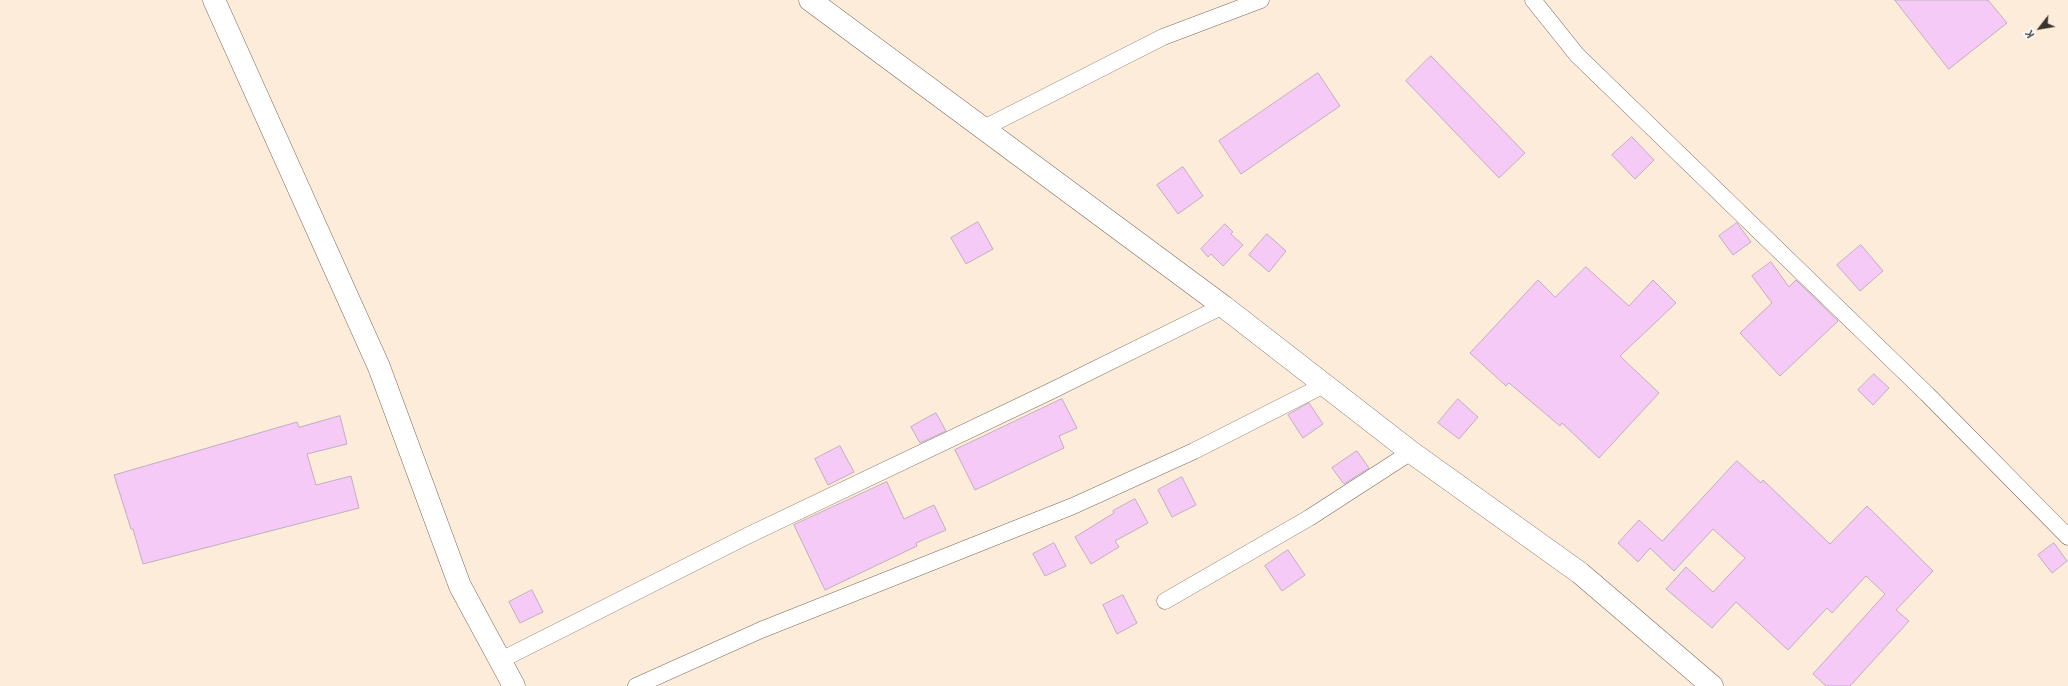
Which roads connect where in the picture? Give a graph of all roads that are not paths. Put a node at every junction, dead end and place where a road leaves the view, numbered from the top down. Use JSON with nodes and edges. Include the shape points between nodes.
{"nodes":[{"id":1,"x":214,"y":0,"type":"edge"},
{"id":2,"x":810,"y":0,"type":"edge"},
{"id":3,"x":1261,"y":0,"type":"edge"},
{"id":4,"x":1533,"y":0,"type":"edge"},
{"id":5,"x":984,"y":128,"type":"junction"},
{"id":6,"x":1223,"y":306,"type":"junction"},
{"id":7,"x":1324,"y":385,"type":"junction"},
{"id":8,"x":1412,"y":452,"type":"junction"},
{"id":9,"x":2068,"y":537,"type":"edge"},
{"id":10,"x":1165,"y":601,"type":"dead end"},
{"id":11,"x":499,"y":660,"type":"junction"},
{"id":12,"x":514,"y":686,"type":"edge"},
{"id":13,"x":636,"y":686,"type":"edge"},
{"id":14,"x":1712,"y":686,"type":"edge"}],
"edges":[{"from":1,"to":11,"type":"street","via":[[379,367],[460,586]]},
{"from":2,"to":5,"type":"street"},
{"from":3,"to":5,"type":"street","via":[[1163,36]]},
{"from":4,"to":9,"type":"street","via":[[1577,55],[1927,394]]},
{"from":5,"to":6,"type":"street"},
{"from":6,"to":7,"type":"street"},
{"from":6,"to":11,"type":"street","via":[[749,535]]},
{"from":7,"to":8,"type":"street"},
{"from":7,"to":13,"type":"street","via":[[1194,451],[1073,506],[761,630]]},
{"from":8,"to":10,"type":"street","via":[[1309,518]]},
{"from":8,"to":14,"type":"street","via":[[1580,573]]},
{"from":11,"to":12,"type":"street"}]}
